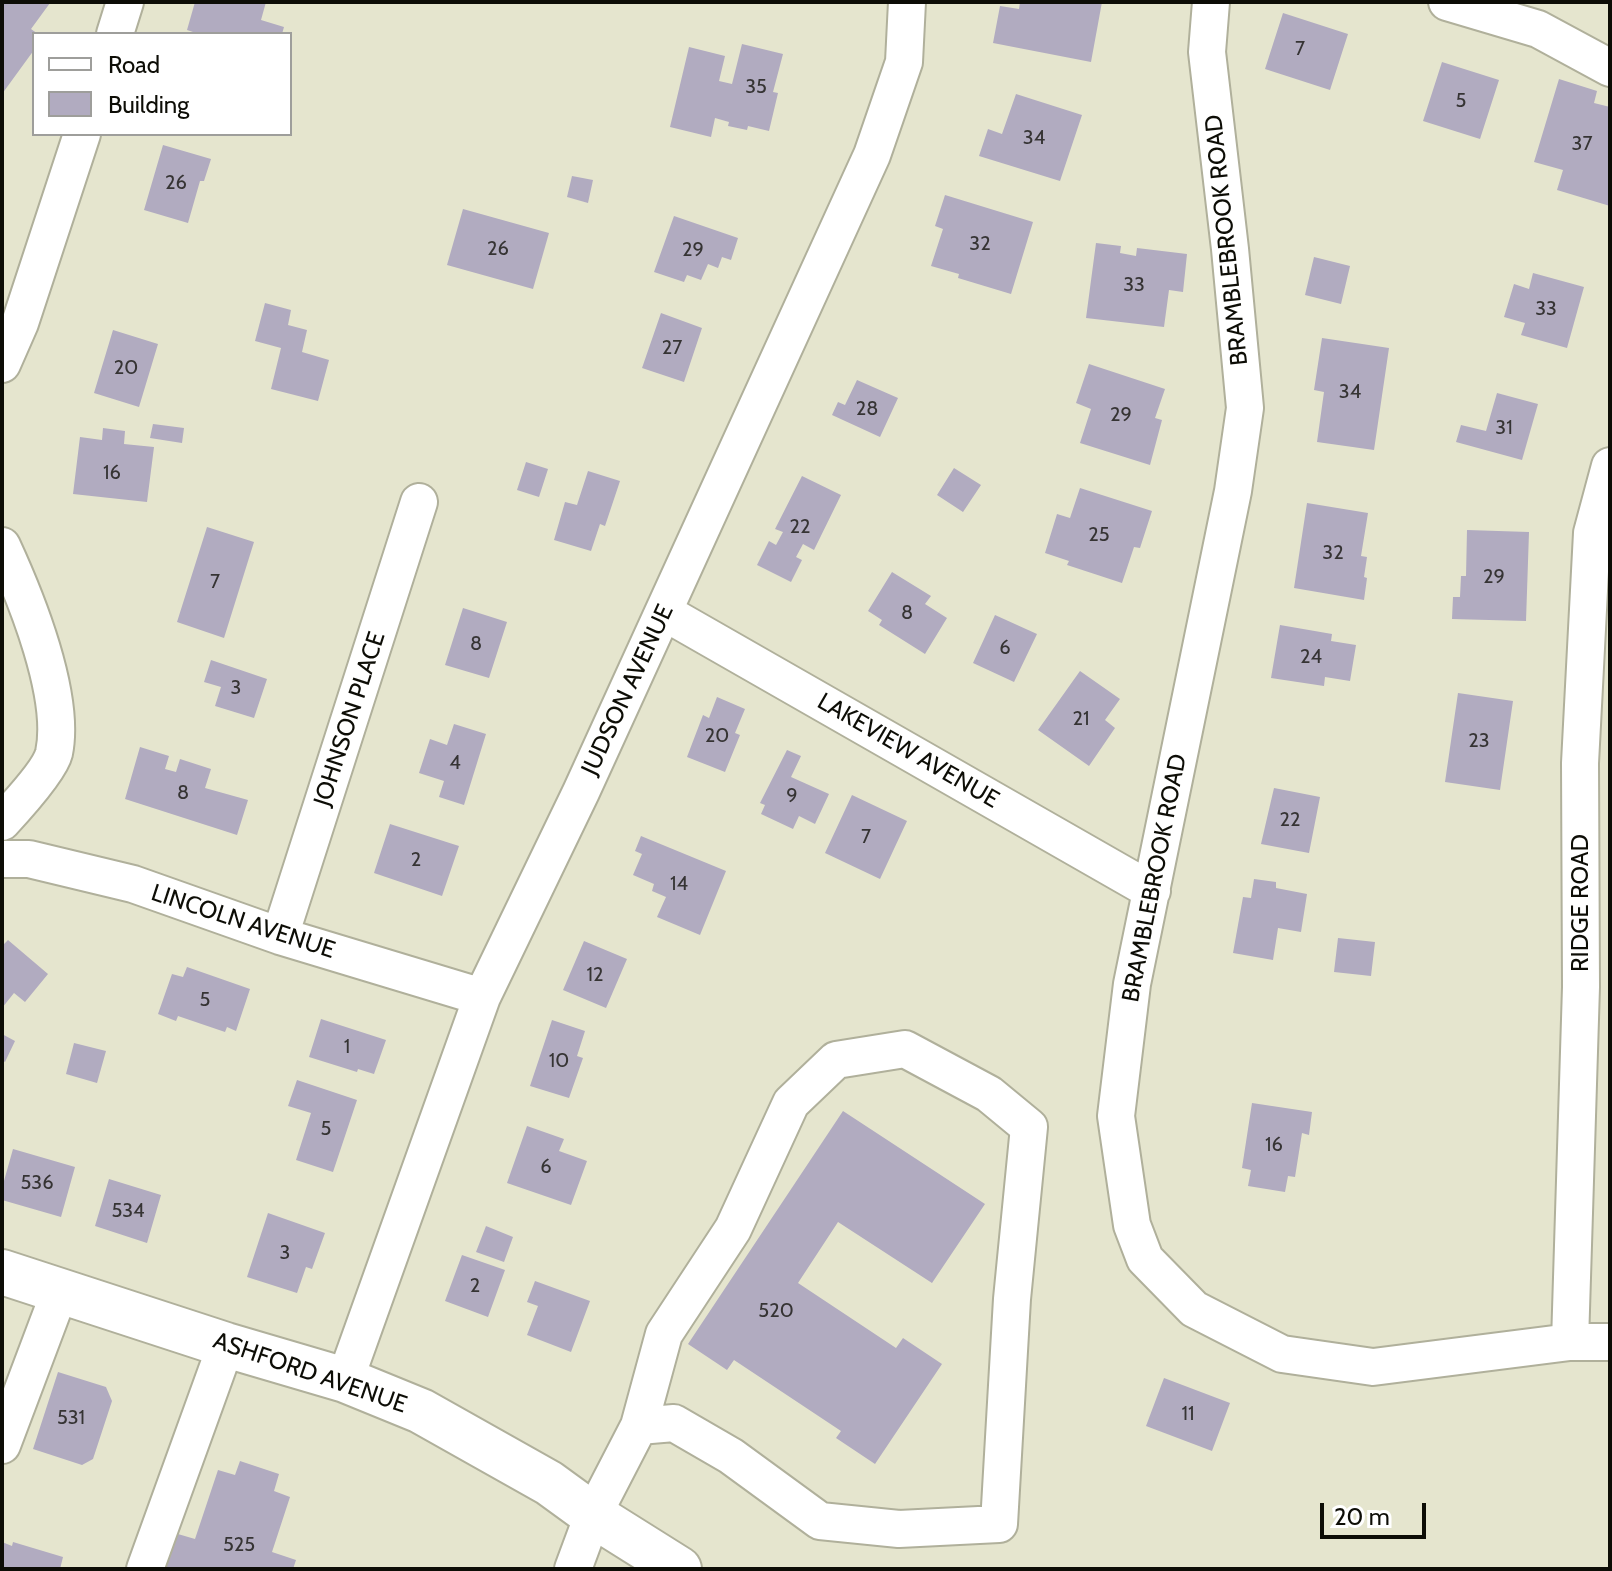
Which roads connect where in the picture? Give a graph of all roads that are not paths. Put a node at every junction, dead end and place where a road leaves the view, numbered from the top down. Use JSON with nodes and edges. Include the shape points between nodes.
{"nodes":[{"id":1,"x":125,"y":2,"type":"edge"},
{"id":2,"x":907,"y":2,"type":"edge"},
{"id":3,"x":1211,"y":2,"type":"edge"},
{"id":4,"x":1447,"y":2,"type":"edge"},
{"id":5,"x":116,"y":32,"type":"edge"},
{"id":6,"x":1610,"y":68,"type":"edge"},
{"id":7,"x":81,"y":136,"type":"edge"},
{"id":8,"x":2,"y":364,"type":"edge"},
{"id":9,"x":1610,"y":466,"type":"edge"},
{"id":10,"x":419,"y":502,"type":"dead end"},
{"id":11,"x":2,"y":546,"type":"edge"},
{"id":12,"x":664,"y":612,"type":"junction"},
{"id":13,"x":1595,"y":760,"type":"edge"},
{"id":14,"x":2,"y":822,"type":"edge"},
{"id":15,"x":2,"y":859,"type":"edge"},
{"id":16,"x":1152,"y":891,"type":"junction"},
{"id":17,"x":280,"y":936,"type":"junction"},
{"id":18,"x":482,"y":997,"type":"junction"},
{"id":19,"x":2,"y":1272,"type":"edge"},
{"id":20,"x":60,"y":1291,"type":"junction"},
{"id":21,"x":1570,"y":1342,"type":"junction"},
{"id":22,"x":1610,"y":1342,"type":"edge"},
{"id":23,"x":226,"y":1345,"type":"junction"},
{"id":24,"x":345,"y":1380,"type":"junction"},
{"id":25,"x":639,"y":1426,"type":"junction"},
{"id":26,"x":2,"y":1445,"type":"edge"},
{"id":27,"x":593,"y":1515,"type":"junction"},
{"id":28,"x":145,"y":1569,"type":"edge"},
{"id":29,"x":573,"y":1569,"type":"edge"},
{"id":30,"x":679,"y":1569,"type":"edge"}],
"edges":[{"from":1,"to":5,"type":"street"},
{"from":2,"to":12,"type":"street","name":"JUDSON AVENUE","via":[[904,62],[872,155]]},
{"from":3,"to":16,"type":"street","name":"BRAMBLEBROOK ROAD","via":[[1207,52],[1245,408]]},
{"from":4,"to":6,"type":"street","via":[[1538,29]]},
{"from":7,"to":8,"type":"street"},
{"from":9,"to":13,"type":"street","name":"RIDGE ROAD","via":[[1592,533]]},
{"from":10,"to":17,"type":"street","name":"JOHNSON PLACE"},
{"from":11,"to":14,"type":"street","via":[[22,589],[49,677],[56,721],[54,756]]},
{"from":12,"to":16,"type":"street","name":"LAKEVIEW AVENUE"},
{"from":12,"to":18,"type":"street","name":"JUDSON AVENUE"},
{"from":13,"to":21,"type":"street","name":"RIDGE ROAD","via":[[1581,987]]},
{"from":15,"to":17,"type":"street","name":"LINCOLN AVENUE","via":[[29,859],[133,884]]},
{"from":16,"to":21,"type":"street","name":"BRAMBLEBROOK ROAD","via":[[1132,984],[1116,1116],[1132,1225],[1145,1259],[1194,1309],[1282,1354],[1373,1367]]},
{"from":17,"to":18,"type":"street","name":"LINCOLN AVENUE"},
{"from":18,"to":24,"type":"street","name":"JUDSON AVENUE"},
{"from":19,"to":20,"type":"main road","name":"ASHFORD AVENUE"},
{"from":20,"to":23,"type":"main road","name":"ASHFORD AVENUE"},
{"from":20,"to":26,"type":"street"},
{"from":21,"to":22,"type":"street","name":"BRAMBLEBROOK ROAD"},
{"from":23,"to":24,"type":"main road","name":"ASHFORD AVENUE"},
{"from":23,"to":28,"type":"street"},
{"from":24,"to":27,"type":"main road","name":"ASHFORD AVENUE","via":[[459,1431]]},
{"from":25,"to":25,"type":"street","via":[[674,1423],[731,1456],[820,1521],[899,1529],[999,1524],[1029,1127],[989,1094],[905,1049],[836,1060],[791,1103],[733,1229],[664,1334]]},
{"from":25,"to":27,"type":"street"},
{"from":27,"to":29,"type":"street"},
{"from":27,"to":30,"type":"main road","name":"ASHFORD AVENUE"}]}
